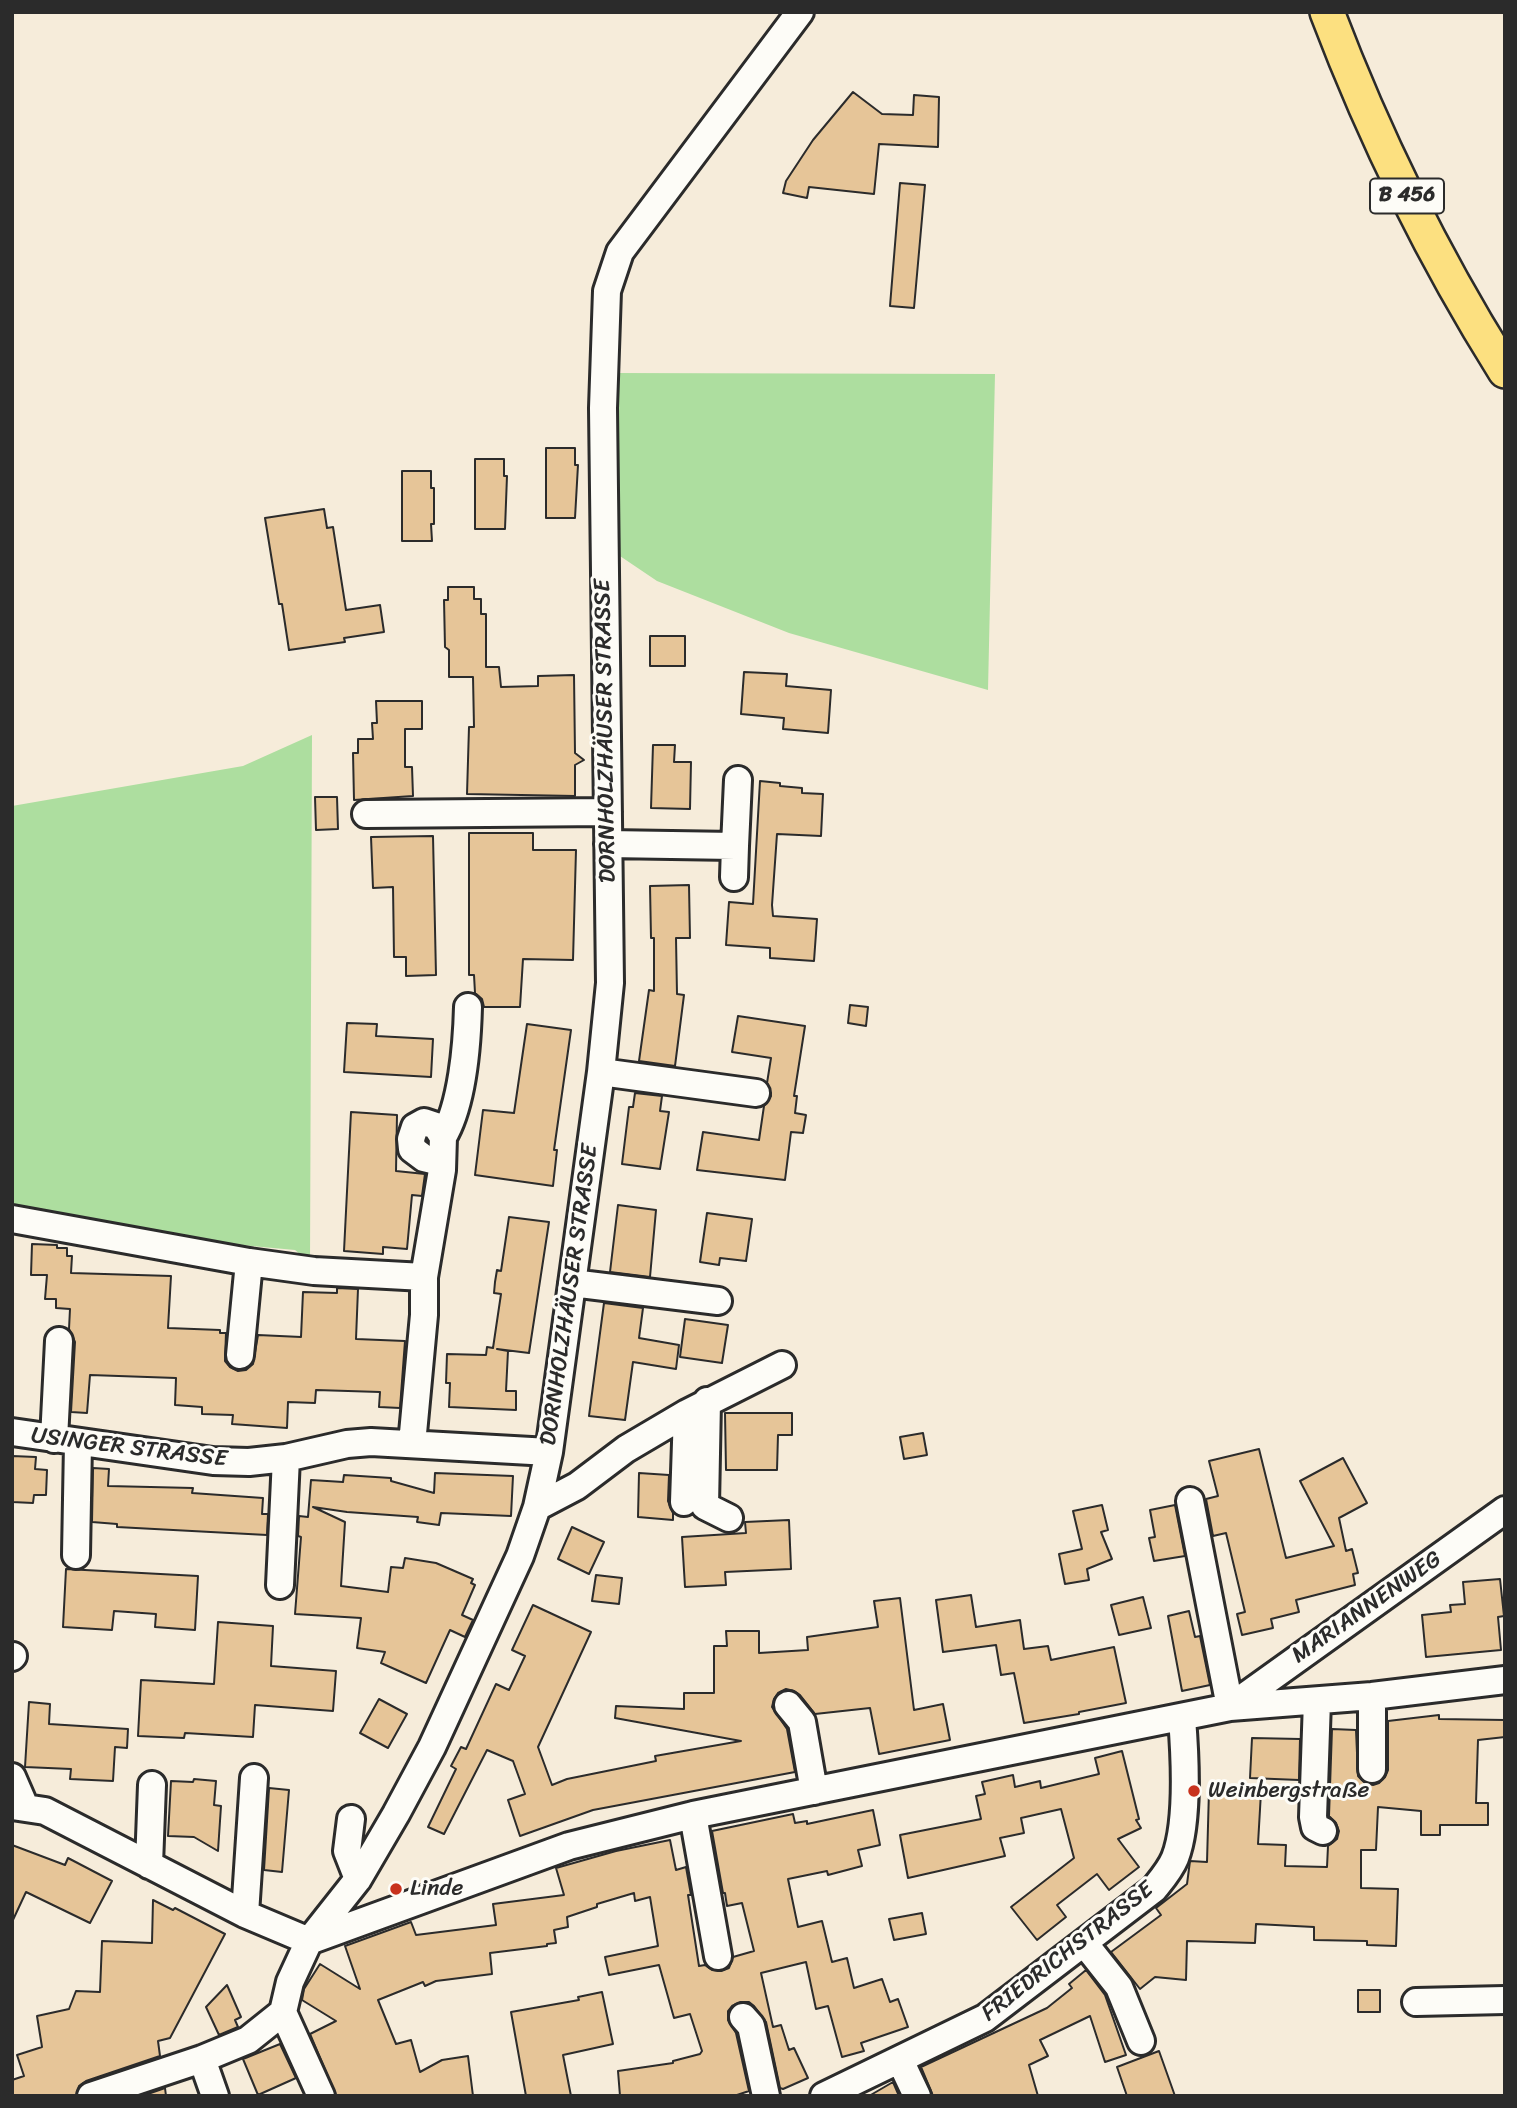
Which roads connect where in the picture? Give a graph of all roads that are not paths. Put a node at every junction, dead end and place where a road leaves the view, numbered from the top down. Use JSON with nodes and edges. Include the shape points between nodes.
{"nodes":[{"id":1,"x":800,"y":12,"type":"edge"},
{"id":2,"x":1327,"y":12,"type":"edge"},
{"id":3,"x":1505,"y":371,"type":"edge"},
{"id":4,"x":738,"y":780,"type":"dead end"},
{"id":5,"x":608,"y":812,"type":"junction"},
{"id":6,"x":366,"y":814,"type":"dead end"},
{"id":7,"x":608,"y":844,"type":"junction"},
{"id":8,"x":736,"y":846,"type":"junction"},
{"id":9,"x":734,"y":877,"type":"dead end"},
{"id":10,"x":468,"y":1007,"type":"dead end"},
{"id":11,"x":601,"y":1072,"type":"junction"},
{"id":12,"x":756,"y":1093,"type":"dead end"},
{"id":13,"x":12,"y":1219,"type":"edge"},
{"id":14,"x":249,"y":1262,"type":"junction"},
{"id":15,"x":424,"y":1276,"type":"junction"},
{"id":16,"x":572,"y":1283,"type":"junction"},
{"id":17,"x":718,"y":1301,"type":"dead end"},
{"id":18,"x":59,"y":1341,"type":"dead end"},
{"id":19,"x":240,"y":1355,"type":"dead end"},
{"id":20,"x":782,"y":1365,"type":"dead end"},
{"id":21,"x":697,"y":1407,"type":"junction"},
{"id":22,"x":12,"y":1432,"type":"edge"},
{"id":23,"x":66,"y":1441,"type":"junction"},
{"id":24,"x":412,"y":1444,"type":"junction"},
{"id":25,"x":548,"y":1452,"type":"junction"},
{"id":26,"x":286,"y":1458,"type":"junction"},
{"id":27,"x":1190,"y":1501,"type":"dead end"},
{"id":28,"x":684,"y":1502,"type":"dead end"},
{"id":29,"x":537,"y":1507,"type":"junction"},
{"id":30,"x":1505,"y":1510,"type":"edge"},
{"id":31,"x":729,"y":1518,"type":"dead end"},
{"id":32,"x":76,"y":1555,"type":"dead end"},
{"id":33,"x":280,"y":1585,"type":"dead end"},
{"id":34,"x":1505,"y":1680,"type":"edge"},
{"id":35,"x":1372,"y":1696,"type":"junction"},
{"id":36,"x":1317,"y":1700,"type":"junction"},
{"id":37,"x":788,"y":1705,"type":"dead end"},
{"id":38,"x":1230,"y":1707,"type":"junction"},
{"id":39,"x":1182,"y":1718,"type":"junction"},
{"id":40,"x":1372,"y":1769,"type":"dead end"},
{"id":41,"x":12,"y":1777,"type":"edge"},
{"id":42,"x":254,"y":1778,"type":"dead end"},
{"id":43,"x":152,"y":1785,"type":"dead end"},
{"id":44,"x":814,"y":1791,"type":"junction"},
{"id":45,"x":19,"y":1806,"type":"edge"},
{"id":46,"x":693,"y":1815,"type":"junction"},
{"id":47,"x":351,"y":1819,"type":"dead end"},
{"id":48,"x":1324,"y":1831,"type":"dead end"},
{"id":49,"x":149,"y":1865,"type":"junction"},
{"id":50,"x":358,"y":1878,"type":"junction"},
{"id":51,"x":245,"y":1914,"type":"junction"},
{"id":52,"x":309,"y":1941,"type":"junction"},
{"id":53,"x":1085,"y":1944,"type":"junction"},
{"id":54,"x":718,"y":1956,"type":"dead end"},
{"id":55,"x":1505,"y":2000,"type":"edge"},
{"id":56,"x":1416,"y":2002,"type":"dead end"},
{"id":57,"x":283,"y":2012,"type":"junction"},
{"id":58,"x":743,"y":2017,"type":"dead end"},
{"id":59,"x":1141,"y":2041,"type":"dead end"},
{"id":60,"x":202,"y":2059,"type":"junction"},
{"id":61,"x":900,"y":2060,"type":"junction"},
{"id":62,"x":91,"y":2096,"type":"edge"},
{"id":63,"x":215,"y":2096,"type":"edge"},
{"id":64,"x":321,"y":2096,"type":"edge"},
{"id":65,"x":766,"y":2096,"type":"edge"},
{"id":66,"x":824,"y":2096,"type":"edge"},
{"id":67,"x":917,"y":2096,"type":"edge"}],
"edges":[{"from":1,"to":5,"type":"street","name":"DORNHOLZHÄUSER STRASSE","via":[[620,252],[611,274],[604,329]]},
{"from":2,"to":3,"type":"main road","number":"B 456","via":[[1407,197]]},
{"from":4,"to":8,"type":"street"},
{"from":5,"to":6,"type":"street"},
{"from":5,"to":7,"type":"street","name":"DORNHOLZHÄUSER STRASSE"},
{"from":7,"to":8,"type":"street"},
{"from":7,"to":11,"type":"street","name":"DORNHOLZHÄUSER STRASSE","via":[[610,983]]},
{"from":8,"to":9,"type":"street"},
{"from":10,"to":15,"type":"street"},
{"from":11,"to":12,"type":"street"},
{"from":11,"to":16,"type":"street","name":"DORNHOLZHÄUSER STRASSE"},
{"from":13,"to":14,"type":"street"},
{"from":14,"to":15,"type":"street","via":[[313,1271]]},
{"from":14,"to":19,"type":"street"},
{"from":15,"to":24,"type":"street"},
{"from":16,"to":17,"type":"street"},
{"from":16,"to":25,"type":"street","name":"DORNHOLZHÄUSER STRASSE"},
{"from":18,"to":23,"type":"street"},
{"from":20,"to":21,"type":"street"},
{"from":21,"to":28,"type":"street"},
{"from":21,"to":29,"type":"street"},
{"from":21,"to":31,"type":"street","via":[[705,1506]]},
{"from":22,"to":23,"type":"street","name":"USINGER STRASSE"},
{"from":23,"to":26,"type":"street","name":"USINGER STRASSE","via":[[213,1461]]},
{"from":23,"to":32,"type":"street"},
{"from":24,"to":25,"type":"street","name":"USINGER STRASSE"},
{"from":24,"to":26,"type":"street","name":"USINGER STRASSE","via":[[346,1444]]},
{"from":25,"to":29,"type":"street","name":"DORNHOLZHÄUSER STRASSE"},
{"from":26,"to":33,"type":"street"},
{"from":27,"to":38,"type":"street"},
{"from":29,"to":50,"type":"street","name":"DORNHOLZHÄUSER STRASSE","via":[[520,1556],[432,1747]]},
{"from":30,"to":38,"type":"street","name":"MARIANNENWEG"},
{"from":34,"to":35,"type":"street"},
{"from":35,"to":36,"type":"street"},
{"from":35,"to":40,"type":"street"},
{"from":36,"to":38,"type":"street"},
{"from":36,"to":48,"type":"street","via":[[1313,1817],[1315,1827]]},
{"from":37,"to":44,"type":"street","via":[[802,1722]]},
{"from":38,"to":39,"type":"street"},
{"from":39,"to":44,"type":"street"},
{"from":39,"to":53,"type":"street","name":"FRIEDRICHSTRASSE","via":[[1184,1795],[1176,1855],[1154,1889]]},
{"from":41,"to":45,"type":"street"},
{"from":42,"to":51,"type":"street"},
{"from":43,"to":49,"type":"street"},
{"from":44,"to":46,"type":"street"},
{"from":45,"to":49,"type":"street","via":[[45,1811]]},
{"from":46,"to":52,"type":"street","via":[[569,1846]]},
{"from":46,"to":54,"type":"street"},
{"from":47,"to":50,"type":"street","via":[[347,1851]]},
{"from":49,"to":51,"type":"street"},
{"from":50,"to":52,"type":"street","name":"DORNHOLZHÄUSER STRASSE"},
{"from":51,"to":52,"type":"street"},
{"from":52,"to":57,"type":"street","name":"DORNHOLZHÄUSER STRASSE","via":[[290,1982]]},
{"from":53,"to":59,"type":"street","via":[[1119,1987]]},
{"from":53,"to":61,"type":"street","name":"FRIEDRICHSTRASSE","via":[[985,2018]]},
{"from":55,"to":56,"type":"street"},
{"from":57,"to":60,"type":"street","via":[[248,2040]]},
{"from":57,"to":64,"type":"street"},
{"from":58,"to":65,"type":"street","via":[[751,2026]]},
{"from":60,"to":62,"type":"street"},
{"from":60,"to":63,"type":"street"},
{"from":61,"to":66,"type":"street","name":"FRIEDRICHSTRASSE"},
{"from":61,"to":67,"type":"street"}]}
